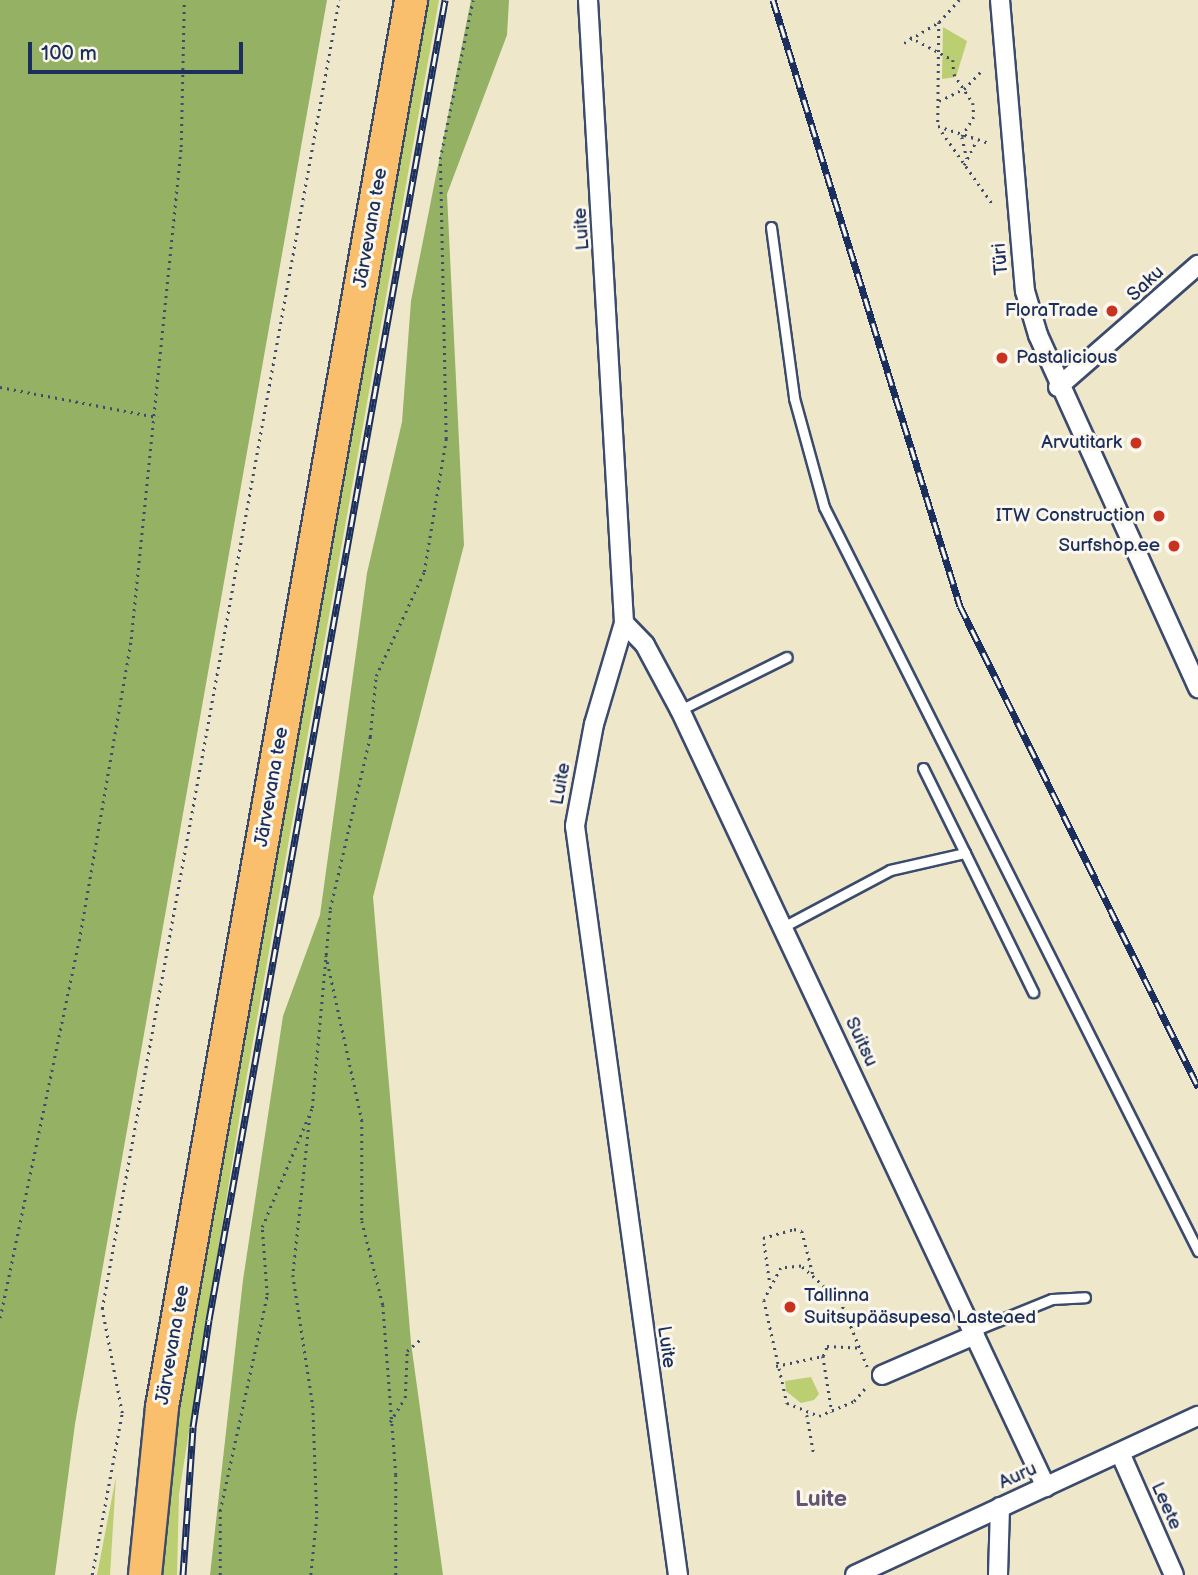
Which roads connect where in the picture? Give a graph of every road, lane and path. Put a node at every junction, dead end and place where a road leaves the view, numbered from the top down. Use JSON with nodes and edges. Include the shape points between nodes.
{"nodes":[{"id":1,"x":184,"y":0,"type":"edge"},
{"id":2,"x":338,"y":0,"type":"edge"},
{"id":3,"x":390,"y":0,"type":"edge"},
{"id":4,"x":411,"y":0,"type":"edge"},
{"id":5,"x":474,"y":0,"type":"edge"},
{"id":6,"x":588,"y":0,"type":"edge"},
{"id":7,"x":959,"y":0,"type":"edge"},
{"id":8,"x":1000,"y":0,"type":"edge"},
{"id":9,"x":939,"y":22,"type":"junction"},
{"id":10,"x":910,"y":37,"type":"junction"},
{"id":11,"x":904,"y":43,"type":"dead end"},
{"id":12,"x":939,"y":50,"type":"junction"},
{"id":13,"x":983,"y":69,"type":"dead end"},
{"id":14,"x":964,"y":89,"type":"junction"},
{"id":15,"x":939,"y":100,"type":"junction"},
{"id":16,"x":942,"y":132,"type":"junction"},
{"id":17,"x":962,"y":137,"type":"junction"},
{"id":18,"x":977,"y":140,"type":"junction"},
{"id":19,"x":989,"y":143,"type":"dead end"},
{"id":20,"x":967,"y":158,"type":"junction"},
{"id":21,"x":963,"y":165,"type":"junction"},
{"id":22,"x":994,"y":206,"type":"dead end"},
{"id":23,"x":771,"y":227,"type":"dead end"},
{"id":24,"x":1198,"y":265,"type":"edge"},
{"id":25,"x":0,"y":387,"type":"edge"},
{"id":26,"x":1058,"y":387,"type":"junction"},
{"id":27,"x":158,"y":417,"type":"junction"},
{"id":28,"x":625,"y":622,"type":"junction"},
{"id":29,"x":787,"y":657,"type":"dead end"},
{"id":30,"x":1198,"y":688,"type":"edge"},
{"id":31,"x":680,"y":710,"type":"junction"},
{"id":32,"x":923,"y":768,"type":"dead end"},
{"id":33,"x":965,"y":853,"type":"junction"},
{"id":34,"x":783,"y":927,"type":"junction"},
{"id":35,"x":325,"y":950,"type":"junction"},
{"id":36,"x":1033,"y":992,"type":"dead end"},
{"id":37,"x":312,"y":1108,"type":"junction"},
{"id":38,"x":1198,"y":1251,"type":"edge"},
{"id":39,"x":813,"y":1274,"type":"junction"},
{"id":40,"x":769,"y":1281,"type":"junction"},
{"id":41,"x":1085,"y":1297,"type":"dead end"},
{"id":42,"x":0,"y":1318,"type":"edge"},
{"id":43,"x":974,"y":1333,"type":"junction"},
{"id":44,"x":421,"y":1339,"type":"dead end"},
{"id":45,"x":862,"y":1348,"type":"junction"},
{"id":46,"x":823,"y":1356,"type":"junction"},
{"id":47,"x":776,"y":1366,"type":"junction"},
{"id":48,"x":876,"y":1377,"type":"junction"},
{"id":49,"x":832,"y":1412,"type":"junction"},
{"id":50,"x":807,"y":1415,"type":"junction"},
{"id":51,"x":1198,"y":1416,"type":"edge"},
{"id":52,"x":390,"y":1422,"type":"junction"},
{"id":53,"x":814,"y":1454,"type":"dead end"},
{"id":54,"x":1121,"y":1455,"type":"junction"},
{"id":55,"x":1046,"y":1487,"type":"junction"},
{"id":56,"x":1000,"y":1507,"type":"junction"},
{"id":57,"x":92,"y":1575,"type":"edge"},
{"id":58,"x":125,"y":1575,"type":"edge"},
{"id":59,"x":145,"y":1575,"type":"edge"},
{"id":60,"x":220,"y":1575,"type":"edge"},
{"id":61,"x":311,"y":1575,"type":"edge"},
{"id":62,"x":396,"y":1575,"type":"edge"},
{"id":63,"x":678,"y":1575,"type":"edge"},
{"id":64,"x":855,"y":1575,"type":"edge"},
{"id":65,"x":998,"y":1575,"type":"edge"},
{"id":66,"x":1174,"y":1575,"type":"edge"}],
"edges":[{"from":1,"to":27,"type":"path","via":[[181,147]]},
{"from":2,"to":57,"type":"path","via":[[102,1310],[122,1413]]},
{"from":3,"to":58,"type":"highway","name":"Järvevana tee","via":[[141,1400]]},
{"from":4,"to":59,"type":"highway","name":"Järvevana tee","via":[[164,1393]]},
{"from":5,"to":35,"type":"path","via":[[440,159],[446,439],[424,572],[376,676],[370,737]]},
{"from":6,"to":28,"type":"street","name":"Luite"},
{"from":7,"to":9,"type":"path"},
{"from":8,"to":26,"type":"street","name":"Türi","via":[[1025,290]]},
{"from":9,"to":10,"type":"path"},
{"from":9,"to":12,"type":"path"},
{"from":10,"to":11,"type":"path"},
{"from":10,"to":12,"type":"path"},
{"from":12,"to":14,"type":"path","via":[[953,60]]},
{"from":12,"to":15,"type":"path"},
{"from":13,"to":14,"type":"path"},
{"from":14,"to":15,"type":"path"},
{"from":14,"to":17,"type":"path","via":[[974,117]]},
{"from":15,"to":16,"type":"path"},
{"from":16,"to":17,"type":"path"},
{"from":16,"to":21,"type":"path"},
{"from":17,"to":18,"type":"path"},
{"from":17,"to":20,"type":"path"},
{"from":18,"to":19,"type":"path"},
{"from":18,"to":20,"type":"path"},
{"from":20,"to":21,"type":"path"},
{"from":21,"to":22,"type":"path"},
{"from":23,"to":38,"type":"lane","via":[[794,398],[824,507]]},
{"from":24,"to":26,"type":"street","name":"Saku"},
{"from":25,"to":27,"type":"path"},
{"from":26,"to":30,"type":"street","name":"Türi"},
{"from":27,"to":42,"type":"path","via":[[99,834]]},
{"from":28,"to":31,"type":"street","name":"Suitsu","via":[[645,645]]},
{"from":28,"to":63,"type":"street","name":"Luite","via":[[597,711],[575,826]]},
{"from":29,"to":31,"type":"lane"},
{"from":31,"to":34,"type":"street","name":"Suitsu"},
{"from":32,"to":33,"type":"lane"},
{"from":33,"to":34,"type":"lane","via":[[890,870]]},
{"from":33,"to":36,"type":"lane"},
{"from":34,"to":43,"type":"street","name":"Suitsu"},
{"from":35,"to":37,"type":"path"},
{"from":35,"to":52,"type":"path","via":[[362,1120],[362,1221],[383,1305]]},
{"from":37,"to":60,"type":"path","via":[[262,1227],[267,1295],[220,1511]]},
{"from":37,"to":61,"type":"path","via":[[293,1275],[313,1406],[317,1517]]},
{"from":39,"to":40,"type":"path","via":[[790,1264]]},
{"from":39,"to":40,"type":"path","via":[[802,1231],[794,1229],[763,1238]]},
{"from":39,"to":45,"type":"path","via":[[851,1315]]},
{"from":40,"to":47,"type":"path","via":[[764,1300]]},
{"from":41,"to":43,"type":"lane","via":[[1052,1300]]},
{"from":43,"to":48,"type":"street"},
{"from":43,"to":55,"type":"street","name":"Suitsu"},
{"from":44,"to":52,"type":"path","via":[[407,1351],[405,1398]]},
{"from":45,"to":46,"type":"path","via":[[827,1346]]},
{"from":45,"to":48,"type":"path"},
{"from":46,"to":47,"type":"path"},
{"from":46,"to":49,"type":"path"},
{"from":47,"to":50,"type":"path","via":[[787,1403]]},
{"from":48,"to":49,"type":"path","via":[[854,1401]]},
{"from":49,"to":50,"type":"path"},
{"from":50,"to":53,"type":"path"},
{"from":51,"to":54,"type":"street","name":"Auru"},
{"from":52,"to":62,"type":"path"},
{"from":54,"to":55,"type":"street","name":"Auru"},
{"from":54,"to":66,"type":"street","name":"Leete"},
{"from":55,"to":56,"type":"street","name":"Auru"},
{"from":56,"to":64,"type":"street","name":"Auru"},
{"from":56,"to":65,"type":"street"}]}
